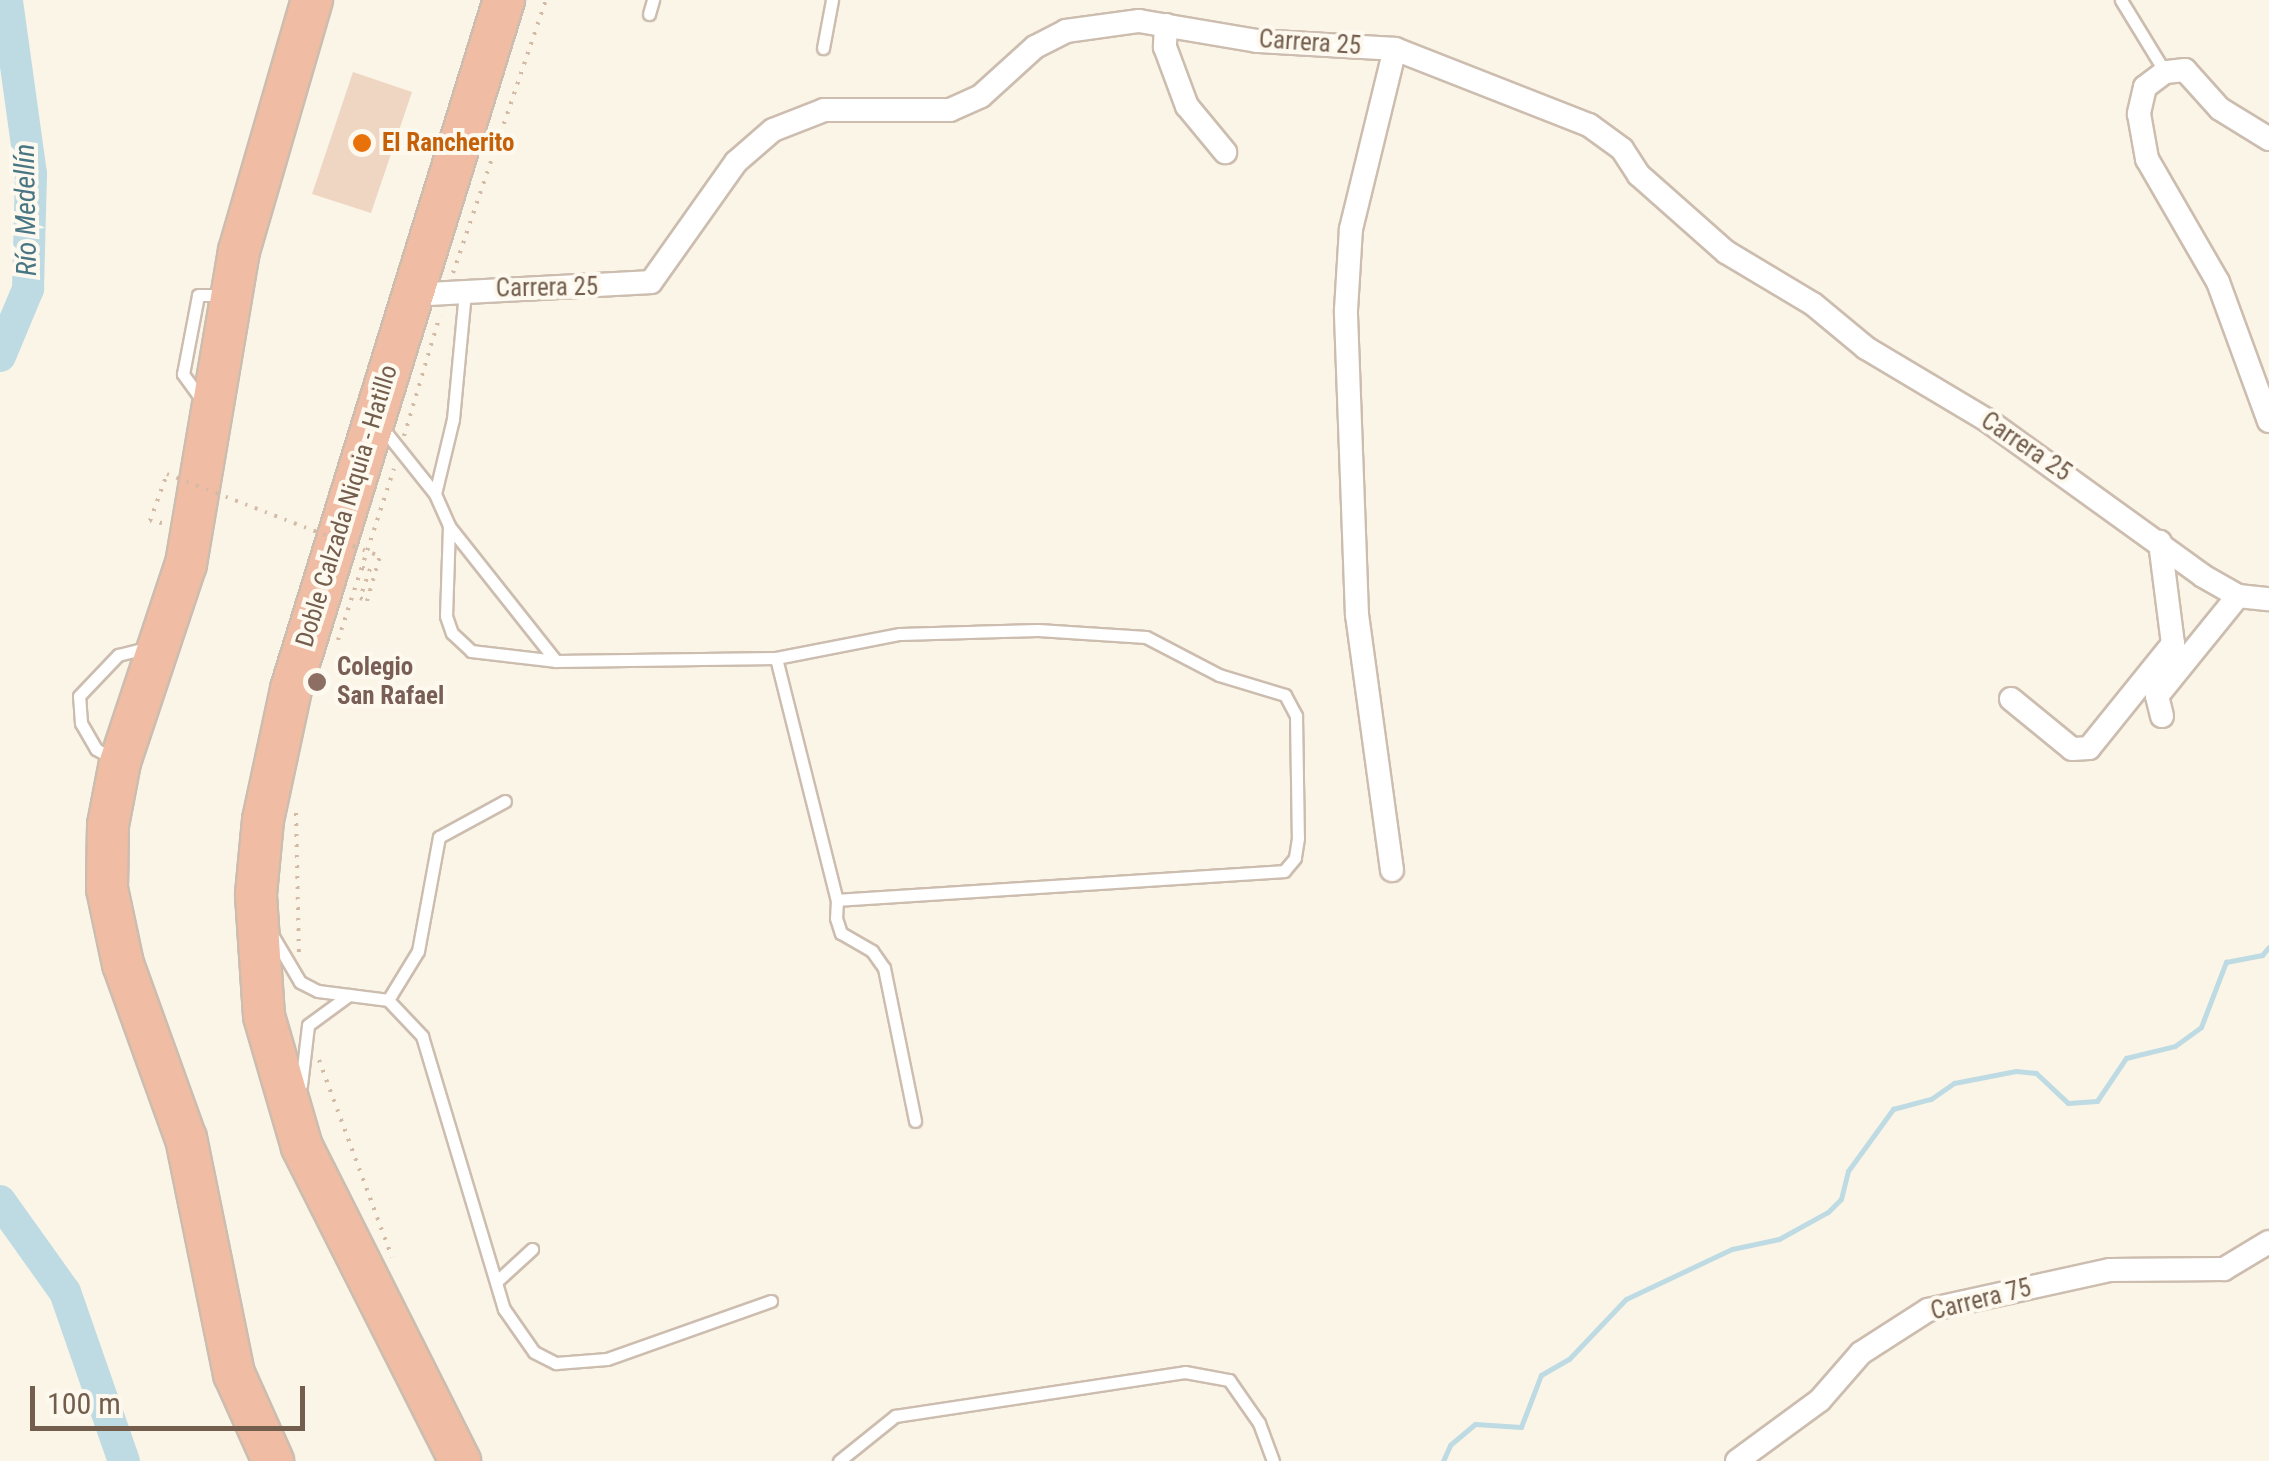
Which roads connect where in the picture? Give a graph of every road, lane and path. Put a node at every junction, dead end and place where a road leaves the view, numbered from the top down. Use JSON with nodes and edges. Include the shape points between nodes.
{"nodes":[{"id":1,"x":312,"y":0,"type":"edge"},
{"id":2,"x":546,"y":0,"type":"edge"},
{"id":3,"x":653,"y":0,"type":"edge"},
{"id":4,"x":832,"y":0,"type":"edge"},
{"id":5,"x":2121,"y":0,"type":"edge"},
{"id":6,"x":495,"y":11,"type":"edge"},
{"id":7,"x":649,"y":14,"type":"dead end"},
{"id":8,"x":1166,"y":25,"type":"junction"},
{"id":9,"x":823,"y":48,"type":"dead end"},
{"id":10,"x":1395,"y":49,"type":"junction"},
{"id":11,"x":2165,"y":72,"type":"junction"},
{"id":12,"x":2269,"y":139,"type":"edge"},
{"id":13,"x":1226,"y":152,"type":"dead end"},
{"id":14,"x":441,"y":293,"type":"junction"},
{"id":15,"x":2269,"y":421,"type":"edge"},
{"id":16,"x":387,"y":432,"type":"junction"},
{"id":17,"x":436,"y":494,"type":"junction"},
{"id":18,"x":168,"y":507,"type":"dead end"},
{"id":19,"x":449,"y":526,"type":"junction"},
{"id":20,"x":2160,"y":542,"type":"junction"},
{"id":21,"x":362,"y":568,"type":"junction"},
{"id":22,"x":2238,"y":596,"type":"junction"},
{"id":23,"x":2269,"y":600,"type":"edge"},
{"id":24,"x":159,"y":644,"type":"junction"},
{"id":25,"x":335,"y":649,"type":"dead end"},
{"id":26,"x":776,"y":658,"type":"junction"},
{"id":27,"x":556,"y":661,"type":"junction"},
{"id":28,"x":2011,"y":699,"type":"dead end"},
{"id":29,"x":2162,"y":716,"type":"dead end"},
{"id":30,"x":120,"y":762,"type":"junction"},
{"id":31,"x":505,"y":800,"type":"dead end"},
{"id":32,"x":294,"y":801,"type":"dead end"},
{"id":33,"x":1392,"y":870,"type":"dead end"},
{"id":34,"x":256,"y":894,"type":"junction"},
{"id":35,"x":837,"y":900,"type":"junction"},
{"id":36,"x":300,"y":982,"type":"junction"},
{"id":37,"x":349,"y":995,"type":"junction"},
{"id":38,"x":388,"y":1000,"type":"junction"},
{"id":39,"x":308,"y":1025,"type":"junction"},
{"id":40,"x":914,"y":1121,"type":"dead end"},
{"id":41,"x":302,"y":1147,"type":"junction"},
{"id":42,"x":2269,"y":1242,"type":"edge"},
{"id":43,"x":532,"y":1249,"type":"dead end"},
{"id":44,"x":393,"y":1260,"type":"dead end"},
{"id":45,"x":496,"y":1282,"type":"junction"},
{"id":46,"x":771,"y":1302,"type":"dead end"},
{"id":47,"x":273,"y":1461,"type":"edge"},
{"id":48,"x":460,"y":1461,"type":"edge"},
{"id":49,"x":839,"y":1461,"type":"edge"},
{"id":50,"x":1272,"y":1461,"type":"edge"},
{"id":51,"x":1737,"y":1461,"type":"edge"}],
"edges":[{"from":1,"to":24,"type":"highway","via":[[263,154],[208,407],[186,564]]},
{"from":2,"to":14,"type":"path"},
{"from":3,"to":7,"type":"lane"},
{"from":4,"to":9,"type":"lane"},
{"from":5,"to":11,"type":"lane"},
{"from":6,"to":14,"type":"highway","name":"Doble Calzada Niquia - Hatillo"},
{"from":8,"to":10,"type":"street","name":"Carrera 25","via":[[1256,41]]},
{"from":8,"to":13,"type":"street","via":[[1165,47],[1187,106]]},
{"from":8,"to":14,"type":"street","name":"Carrera 25","via":[[1140,20],[1066,31],[1035,48],[982,96],[950,110],[824,110],[773,130],[736,162],[651,282]]},
{"from":10,"to":20,"type":"street","name":"Carrera 25","via":[[1588,125],[1622,149],[1639,175],[1726,252],[1987,420]]},
{"from":10,"to":33,"type":"street","via":[[1351,229],[1346,310],[1357,615]]},
{"from":11,"to":12,"type":"street","via":[[2184,70],[2200,80],[2220,109]]},
{"from":11,"to":15,"type":"street","via":[[2145,88],[2139,114],[2148,159],[2218,282]]},
{"from":14,"to":16,"type":"highway","name":"Doble Calzada Niquia - Hatillo"},
{"from":14,"to":16,"type":"path"},
{"from":14,"to":17,"type":"lane","via":[[453,419]]},
{"from":16,"to":17,"type":"lane"},
{"from":16,"to":21,"type":"path"},
{"from":16,"to":34,"type":"highway","name":"Doble Calzada Niquia - Hatillo","via":[[274,755]]},
{"from":17,"to":19,"type":"lane"},
{"from":18,"to":21,"type":"path","bridge":true,"via":[[162,526],[150,520],[167,474],[380,556],[367,600],[360,598],[370,570]]},
{"from":19,"to":27,"type":"lane"},
{"from":19,"to":27,"type":"lane","via":[[446,603],[452,634],[471,651]]},
{"from":20,"to":22,"type":"street","name":"Carrera 25"},
{"from":20,"to":28,"type":"street","via":[[2173,644],[2089,748],[2072,748]]},
{"from":21,"to":25,"type":"path"},
{"from":22,"to":23,"type":"street"},
{"from":22,"to":29,"type":"street","via":[[2156,696]]},
{"from":24,"to":30,"type":"highway"},
{"from":24,"to":30,"type":"lane","via":[[118,655],[79,696],[81,724],[96,749]]},
{"from":26,"to":27,"type":"lane"},
{"from":26,"to":35,"type":"lane"},
{"from":26,"to":35,"type":"lane","via":[[900,634],[1038,630],[1146,637],[1219,675],[1285,695],[1296,716],[1298,838],[1296,858],[1284,870]]},
{"from":30,"to":47,"type":"highway","via":[[108,825],[108,890],[123,964],[186,1138],[234,1374]]},
{"from":31,"to":38,"type":"lane","via":[[439,838],[418,951]]},
{"from":32,"to":36,"type":"path"},
{"from":34,"to":36,"type":"lane"},
{"from":34,"to":41,"type":"highway","name":"Doble Calzada Niquia - Hatillo","via":[[264,1016]]},
{"from":35,"to":40,"type":"lane","via":[[841,933],[872,951],[890,985]]},
{"from":36,"to":37,"type":"lane"},
{"from":37,"to":38,"type":"lane"},
{"from":37,"to":39,"type":"lane"},
{"from":38,"to":45,"type":"lane","via":[[422,1036]]},
{"from":39,"to":41,"type":"lane","via":[[301,1065]]},
{"from":39,"to":44,"type":"path"},
{"from":41,"to":48,"type":"highway","name":"Doble Calzada Niquia - Hatillo"},
{"from":42,"to":51,"type":"street","name":"Carrera 75","via":[[2224,1269],[2110,1270],[1928,1310],[1861,1353],[1820,1400]]},
{"from":43,"to":45,"type":"lane"},
{"from":45,"to":46,"type":"lane","via":[[514,1331],[556,1363],[606,1359]]},
{"from":49,"to":50,"type":"lane","via":[[895,1416],[1185,1372],[1228,1380],[1260,1422]]}]}
